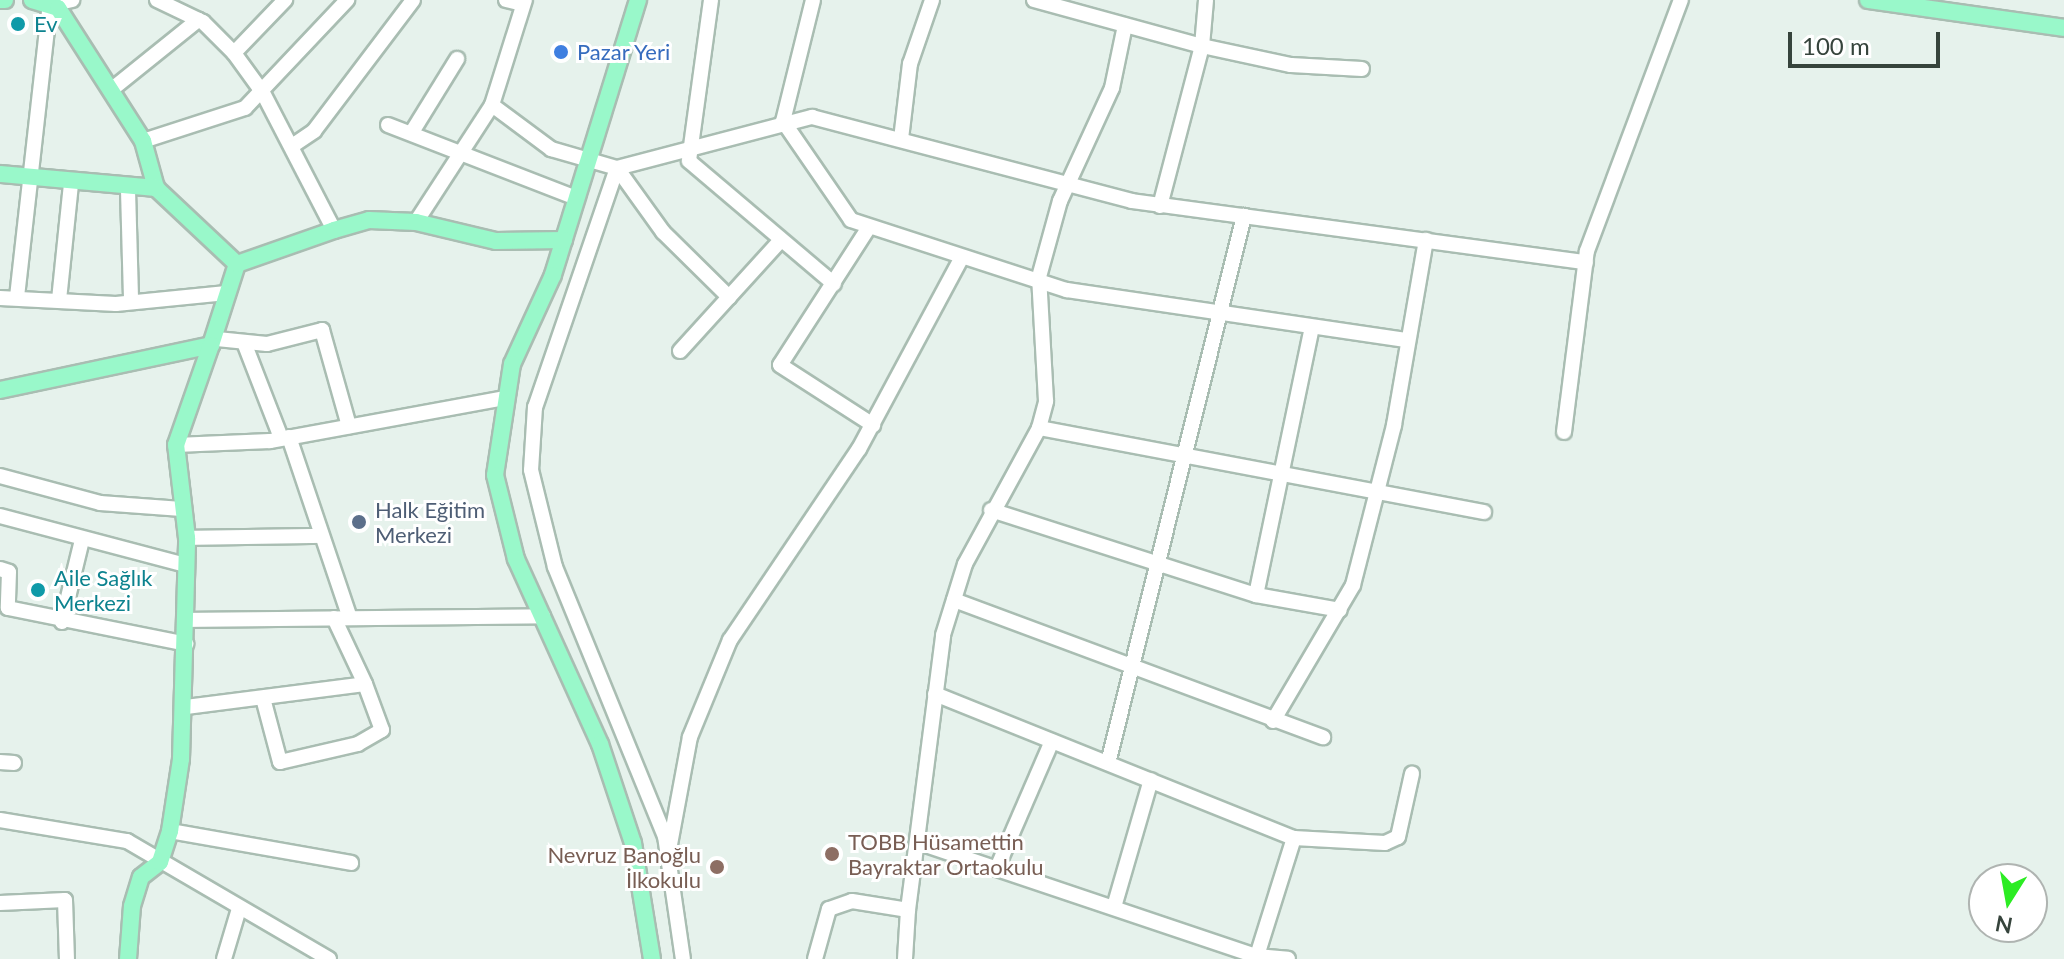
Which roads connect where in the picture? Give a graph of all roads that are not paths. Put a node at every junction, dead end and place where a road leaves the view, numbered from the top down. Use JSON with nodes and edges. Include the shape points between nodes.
{"nodes":[{"id":1,"x":32,"y":0,"type":"edge"},
{"id":2,"x":72,"y":0,"type":"edge"},
{"id":3,"x":157,"y":0,"type":"edge"},
{"id":4,"x":285,"y":0,"type":"edge"},
{"id":5,"x":347,"y":0,"type":"edge"},
{"id":6,"x":413,"y":0,"type":"edge"},
{"id":7,"x":506,"y":0,"type":"edge"},
{"id":8,"x":638,"y":0,"type":"edge"},
{"id":9,"x":711,"y":0,"type":"edge"},
{"id":10,"x":813,"y":0,"type":"edge"},
{"id":11,"x":932,"y":0,"type":"edge"},
{"id":12,"x":1034,"y":0,"type":"edge"},
{"id":13,"x":1206,"y":0,"type":"edge"},
{"id":14,"x":1681,"y":0,"type":"edge"},
{"id":15,"x":1868,"y":0,"type":"edge"},
{"id":16,"x":524,"y":2,"type":"edge"},
{"id":17,"x":50,"y":5,"type":"junction"},
{"id":18,"x":1949,"y":6,"type":"edge"},
{"id":19,"x":198,"y":20,"type":"junction"},
{"id":20,"x":1125,"y":25,"type":"junction"},
{"id":21,"x":2064,"y":28,"type":"edge"},
{"id":22,"x":1202,"y":46,"type":"junction"},
{"id":23,"x":234,"y":53,"type":"junction"},
{"id":24,"x":457,"y":59,"type":"dead end"},
{"id":25,"x":1362,"y":69,"type":"dead end"},
{"id":26,"x":111,"y":90,"type":"junction"},
{"id":27,"x":263,"y":93,"type":"junction"},
{"id":28,"x":492,"y":105,"type":"junction"},
{"id":29,"x":783,"y":121,"type":"junction"},
{"id":30,"x":388,"y":125,"type":"dead end"},
{"id":31,"x":412,"y":132,"type":"junction"},
{"id":32,"x":901,"y":139,"type":"junction"},
{"id":33,"x":143,"y":141,"type":"junction"},
{"id":34,"x":292,"y":146,"type":"junction"},
{"id":35,"x":686,"y":149,"type":"junction"},
{"id":36,"x":463,"y":154,"type":"junction"},
{"id":37,"x":587,"y":161,"type":"junction"},
{"id":38,"x":617,"y":168,"type":"junction"},
{"id":39,"x":0,"y":174,"type":"edge"},
{"id":40,"x":29,"y":177,"type":"junction"},
{"id":41,"x":71,"y":183,"type":"junction"},
{"id":42,"x":156,"y":188,"type":"junction"},
{"id":43,"x":1067,"y":188,"type":"junction"},
{"id":44,"x":128,"y":190,"type":"junction"},
{"id":45,"x":576,"y":198,"type":"junction"},
{"id":46,"x":1160,"y":206,"type":"junction"},
{"id":47,"x":1244,"y":216,"type":"junction"},
{"id":48,"x":416,"y":222,"type":"junction"},
{"id":49,"x":869,"y":227,"type":"junction"},
{"id":50,"x":334,"y":230,"type":"junction"},
{"id":51,"x":564,"y":240,"type":"junction"},
{"id":52,"x":1426,"y":240,"type":"junction"},
{"id":53,"x":780,"y":241,"type":"junction"},
{"id":54,"x":961,"y":259,"type":"junction"},
{"id":55,"x":1586,"y":262,"type":"junction"},
{"id":56,"x":237,"y":264,"type":"junction"},
{"id":57,"x":1039,"y":282,"type":"junction"},
{"id":58,"x":834,"y":284,"type":"junction"},
{"id":59,"x":226,"y":293,"type":"junction"},
{"id":60,"x":17,"y":297,"type":"junction"},
{"id":61,"x":729,"y":297,"type":"junction"},
{"id":62,"x":0,"y":298,"type":"edge"},
{"id":63,"x":131,"y":299,"type":"junction"},
{"id":64,"x":59,"y":300,"type":"junction"},
{"id":65,"x":1219,"y":315,"type":"junction"},
{"id":66,"x":1312,"y":327,"type":"junction"},
{"id":67,"x":1407,"y":340,"type":"junction"},
{"id":68,"x":214,"y":342,"type":"junction"},
{"id":69,"x":245,"y":345,"type":"junction"},
{"id":70,"x":680,"y":351,"type":"dead end"},
{"id":71,"x":0,"y":390,"type":"edge"},
{"id":72,"x":504,"y":398,"type":"junction"},
{"id":73,"x":873,"y":425,"type":"junction"},
{"id":74,"x":349,"y":426,"type":"junction"},
{"id":75,"x":1039,"y":428,"type":"junction"},
{"id":76,"x":1564,"y":432,"type":"dead end"},
{"id":77,"x":285,"y":438,"type":"junction"},
{"id":78,"x":176,"y":445,"type":"junction"},
{"id":79,"x":1185,"y":458,"type":"junction"},
{"id":80,"x":1283,"y":475,"type":"junction"},
{"id":81,"x":0,"y":476,"type":"edge"},
{"id":82,"x":1377,"y":490,"type":"junction"},
{"id":83,"x":182,"y":509,"type":"junction"},
{"id":84,"x":991,"y":510,"type":"junction"},
{"id":85,"x":1484,"y":512,"type":"dead end"},
{"id":86,"x":0,"y":516,"type":"edge"},
{"id":87,"x":321,"y":536,"type":"junction"},
{"id":88,"x":187,"y":538,"type":"junction"},
{"id":89,"x":82,"y":540,"type":"junction"},
{"id":90,"x":186,"y":565,"type":"junction"},
{"id":91,"x":1158,"y":567,"type":"junction"},
{"id":92,"x":0,"y":569,"type":"edge"},
{"id":93,"x":1256,"y":595,"type":"junction"},
{"id":94,"x":954,"y":600,"type":"junction"},
{"id":95,"x":1340,"y":610,"type":"junction"},
{"id":96,"x":543,"y":616,"type":"junction"},
{"id":97,"x":334,"y":618,"type":"junction"},
{"id":98,"x":350,"y":618,"type":"junction"},
{"id":99,"x":186,"y":620,"type":"junction"},
{"id":100,"x":62,"y":622,"type":"junction"},
{"id":101,"x":186,"y":644,"type":"junction"},
{"id":102,"x":1132,"y":669,"type":"junction"},
{"id":103,"x":365,"y":684,"type":"junction"},
{"id":104,"x":935,"y":694,"type":"junction"},
{"id":105,"x":263,"y":698,"type":"junction"},
{"id":106,"x":186,"y":707,"type":"junction"},
{"id":107,"x":1273,"y":721,"type":"junction"},
{"id":108,"x":1323,"y":737,"type":"dead end"},
{"id":109,"x":1052,"y":741,"type":"junction"},
{"id":110,"x":1108,"y":763,"type":"junction"},
{"id":111,"x":1412,"y":774,"type":"dead end"},
{"id":112,"x":1151,"y":780,"type":"junction"},
{"id":113,"x":0,"y":820,"type":"edge"},
{"id":114,"x":170,"y":831,"type":"junction"},
{"id":115,"x":1294,"y":838,"type":"junction"},
{"id":116,"x":920,"y":843,"type":"junction"},
{"id":117,"x":668,"y":851,"type":"junction"},
{"id":118,"x":160,"y":862,"type":"junction"},
{"id":119,"x":351,"y":863,"type":"dead end"},
{"id":120,"x":997,"y":868,"type":"junction"},
{"id":121,"x":0,"y":903,"type":"edge"},
{"id":122,"x":1114,"y":907,"type":"junction"},
{"id":123,"x":908,"y":910,"type":"junction"},
{"id":124,"x":238,"y":912,"type":"junction"},
{"id":125,"x":1256,"y":958,"type":"edge"},
{"id":126,"x":67,"y":959,"type":"edge"},
{"id":127,"x":128,"y":959,"type":"edge"},
{"id":128,"x":224,"y":959,"type":"edge"},
{"id":129,"x":329,"y":959,"type":"edge"},
{"id":130,"x":652,"y":959,"type":"edge"},
{"id":131,"x":683,"y":959,"type":"edge"},
{"id":132,"x":815,"y":959,"type":"edge"},
{"id":133,"x":905,"y":959,"type":"edge"},
{"id":134,"x":1288,"y":959,"type":"edge"}],
"edges":[{"from":1,"to":17,"type":"main road"},
{"from":2,"to":17,"type":"street"},
{"from":3,"to":19,"type":"street"},
{"from":4,"to":23,"type":"street"},
{"from":5,"to":27,"type":"street"},
{"from":6,"to":34,"type":"street","via":[[314,131]]},
{"from":7,"to":16,"type":"street"},
{"from":8,"to":37,"type":"main road"},
{"from":9,"to":35,"type":"street"},
{"from":10,"to":29,"type":"street"},
{"from":11,"to":32,"type":"street","via":[[910,64]]},
{"from":12,"to":20,"type":"street"},
{"from":13,"to":22,"type":"street"},
{"from":14,"to":55,"type":"street"},
{"from":15,"to":18,"type":"main road"},
{"from":16,"to":28,"type":"street"},
{"from":17,"to":26,"type":"main road"},
{"from":17,"to":40,"type":"street"},
{"from":18,"to":21,"type":"main road"},
{"from":19,"to":23,"type":"street"},
{"from":19,"to":26,"type":"street"},
{"from":20,"to":22,"type":"street"},
{"from":20,"to":43,"type":"street","via":[[1112,88]]},
{"from":22,"to":25,"type":"street","via":[[1274,68]]},
{"from":22,"to":46,"type":"street"},
{"from":23,"to":27,"type":"street"},
{"from":24,"to":31,"type":"street"},
{"from":26,"to":33,"type":"main road"},
{"from":27,"to":33,"type":"street","via":[[230,117]]},
{"from":27,"to":34,"type":"street"},
{"from":28,"to":36,"type":"street"},
{"from":28,"to":37,"type":"street","via":[[551,149]]},
{"from":29,"to":32,"type":"street","via":[[812,117]]},
{"from":29,"to":35,"type":"street"},
{"from":29,"to":49,"type":"street","via":[[851,220]]},
{"from":30,"to":31,"type":"street"},
{"from":31,"to":36,"type":"street"},
{"from":32,"to":43,"type":"street"},
{"from":33,"to":42,"type":"main road"},
{"from":34,"to":50,"type":"street"},
{"from":35,"to":38,"type":"street"},
{"from":35,"to":53,"type":"street","via":[[696,173]]},
{"from":36,"to":45,"type":"street"},
{"from":36,"to":48,"type":"street"},
{"from":37,"to":38,"type":"street"},
{"from":37,"to":45,"type":"main road"},
{"from":38,"to":61,"type":"street","via":[[663,232]]},
{"from":38,"to":117,"type":"street","via":[[535,407],[531,470],[555,567]]},
{"from":39,"to":40,"type":"main road"},
{"from":40,"to":41,"type":"main road"},
{"from":40,"to":60,"type":"street"},
{"from":41,"to":44,"type":"main road"},
{"from":41,"to":64,"type":"street"},
{"from":42,"to":44,"type":"main road"},
{"from":42,"to":56,"type":"main road"},
{"from":43,"to":46,"type":"street"},
{"from":43,"to":57,"type":"street"},
{"from":44,"to":63,"type":"street"},
{"from":45,"to":51,"type":"main road"},
{"from":46,"to":47,"type":"street"},
{"from":47,"to":52,"type":"street"},
{"from":47,"to":65,"type":"street"},
{"from":48,"to":50,"type":"main road","via":[[369,220]]},
{"from":48,"to":51,"type":"main road","via":[[496,241]]},
{"from":49,"to":54,"type":"street"},
{"from":49,"to":58,"type":"street"},
{"from":50,"to":56,"type":"main road"},
{"from":51,"to":72,"type":"main road"},
{"from":52,"to":55,"type":"street"},
{"from":52,"to":67,"type":"street"},
{"from":53,"to":58,"type":"street"},
{"from":53,"to":61,"type":"street"},
{"from":54,"to":57,"type":"street"},
{"from":54,"to":73,"type":"street"},
{"from":55,"to":76,"type":"street"},
{"from":56,"to":59,"type":"main road"},
{"from":57,"to":65,"type":"street"},
{"from":57,"to":75,"type":"street","via":[[1046,401]]},
{"from":58,"to":73,"type":"street","via":[[780,365]]},
{"from":59,"to":63,"type":"street"},
{"from":59,"to":68,"type":"main road"},
{"from":60,"to":62,"type":"street"},
{"from":60,"to":64,"type":"street"},
{"from":61,"to":70,"type":"street"},
{"from":63,"to":64,"type":"street"},
{"from":65,"to":66,"type":"street"},
{"from":65,"to":79,"type":"street"},
{"from":66,"to":67,"type":"street"},
{"from":66,"to":80,"type":"street"},
{"from":67,"to":82,"type":"street"},
{"from":68,"to":69,"type":"street"},
{"from":68,"to":71,"type":"main road"},
{"from":68,"to":78,"type":"main road"},
{"from":69,"to":74,"type":"street","via":[[322,330]]},
{"from":69,"to":77,"type":"street"},
{"from":72,"to":74,"type":"street"},
{"from":72,"to":96,"type":"main road","via":[[495,475],[516,559]]},
{"from":73,"to":117,"type":"street","via":[[709,683]]},
{"from":74,"to":77,"type":"street"},
{"from":75,"to":79,"type":"street"},
{"from":75,"to":84,"type":"street"},
{"from":77,"to":78,"type":"street"},
{"from":77,"to":87,"type":"street"},
{"from":78,"to":83,"type":"main road"},
{"from":79,"to":80,"type":"street"},
{"from":79,"to":91,"type":"street"},
{"from":80,"to":82,"type":"street"},
{"from":80,"to":93,"type":"street"},
{"from":81,"to":83,"type":"street","via":[[100,503]]},
{"from":82,"to":85,"type":"street"},
{"from":82,"to":95,"type":"street"},
{"from":83,"to":88,"type":"main road"},
{"from":84,"to":91,"type":"street"},
{"from":84,"to":94,"type":"street"},
{"from":86,"to":89,"type":"street"},
{"from":87,"to":88,"type":"street"},
{"from":87,"to":98,"type":"street"},
{"from":88,"to":90,"type":"main road"},
{"from":89,"to":90,"type":"street"},
{"from":89,"to":100,"type":"street"},
{"from":90,"to":99,"type":"main road"},
{"from":91,"to":93,"type":"street"},
{"from":91,"to":102,"type":"street"},
{"from":92,"to":100,"type":"street","via":[[9,572],[8,608]]},
{"from":93,"to":95,"type":"street"},
{"from":94,"to":102,"type":"street"},
{"from":94,"to":104,"type":"street"},
{"from":95,"to":107,"type":"street"},
{"from":96,"to":98,"type":"street"},
{"from":96,"to":130,"type":"main road","via":[[633,843]]},
{"from":97,"to":98,"type":"street"},
{"from":97,"to":99,"type":"street"},
{"from":97,"to":103,"type":"street"},
{"from":99,"to":101,"type":"main road"},
{"from":100,"to":101,"type":"street"},
{"from":101,"to":106,"type":"main road"},
{"from":102,"to":107,"type":"street"},
{"from":102,"to":110,"type":"street"},
{"from":103,"to":105,"type":"street"},
{"from":103,"to":105,"type":"street","via":[[380,737],[290,763],[273,754]]},
{"from":104,"to":109,"type":"street"},
{"from":104,"to":116,"type":"street"},
{"from":105,"to":106,"type":"street"},
{"from":106,"to":114,"type":"main road"},
{"from":107,"to":108,"type":"street"},
{"from":109,"to":110,"type":"street"},
{"from":109,"to":120,"type":"street"},
{"from":110,"to":112,"type":"street"},
{"from":111,"to":115,"type":"street","via":[[1398,837],[1385,843]]},
{"from":112,"to":115,"type":"street"},
{"from":112,"to":122,"type":"street"},
{"from":113,"to":118,"type":"street","via":[[127,841]]},
{"from":114,"to":118,"type":"main road"},
{"from":114,"to":119,"type":"street"},
{"from":115,"to":125,"type":"street"},
{"from":116,"to":120,"type":"street"},
{"from":116,"to":123,"type":"street"},
{"from":117,"to":131,"type":"street"},
{"from":118,"to":124,"type":"street"},
{"from":118,"to":127,"type":"main road","via":[[141,877]]},
{"from":120,"to":122,"type":"street"},
{"from":121,"to":126,"type":"street","via":[[65,900]]},
{"from":122,"to":125,"type":"street"},
{"from":123,"to":132,"type":"street","via":[[852,901],[829,909]]},
{"from":123,"to":133,"type":"street"},
{"from":124,"to":128,"type":"street"},
{"from":124,"to":129,"type":"street"},
{"from":125,"to":134,"type":"street"}]}
